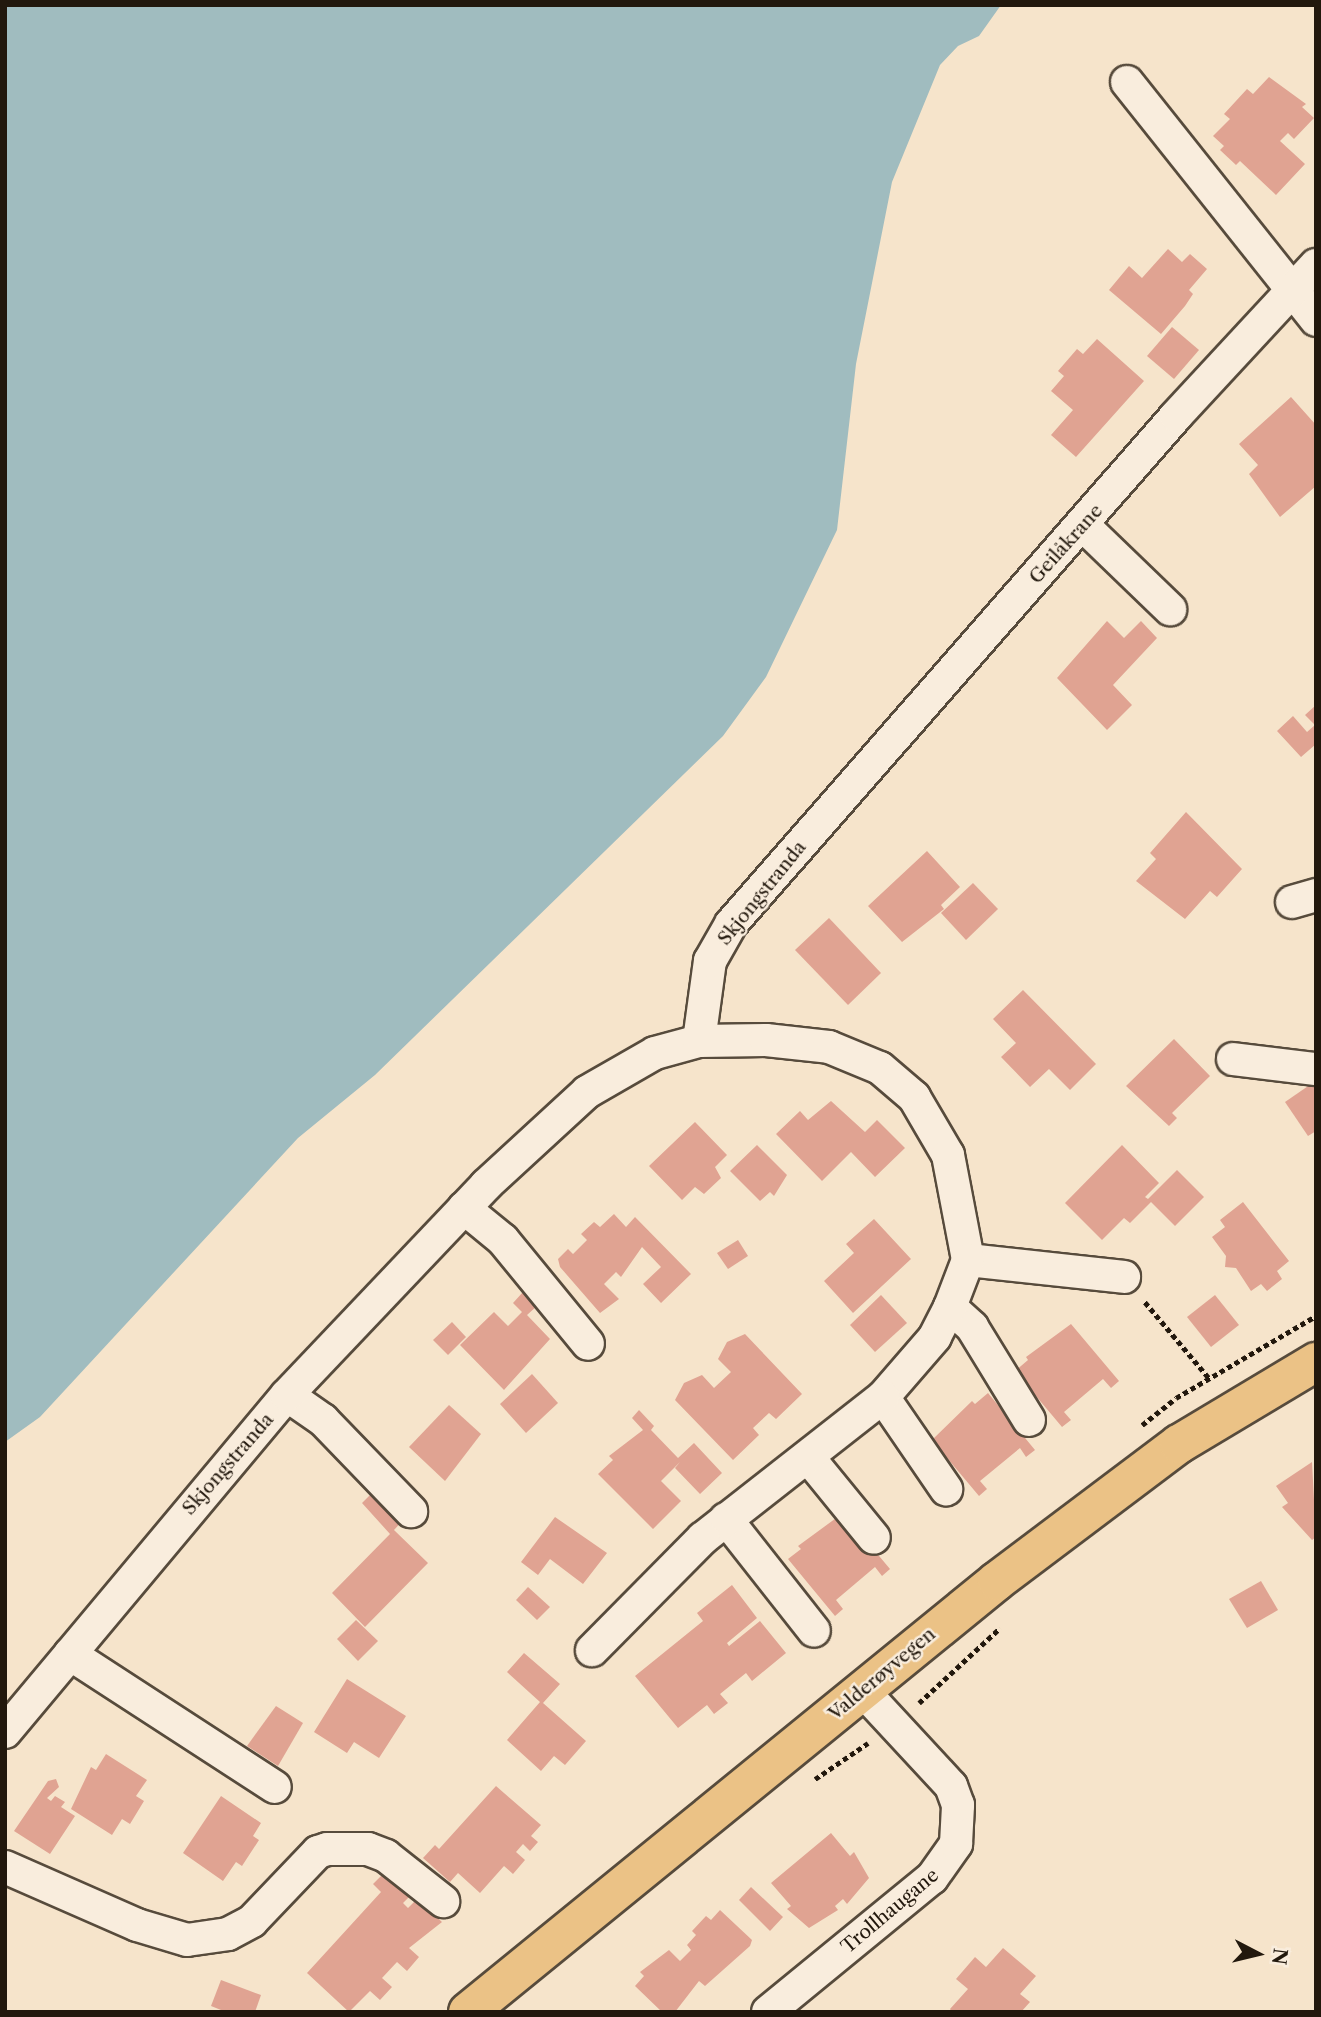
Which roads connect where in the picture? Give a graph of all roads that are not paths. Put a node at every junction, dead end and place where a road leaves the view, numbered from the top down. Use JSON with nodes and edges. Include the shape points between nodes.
{"nodes":[{"id":1,"x":1127,"y":82,"type":"dead end"},
{"id":2,"x":1316,"y":265,"type":"edge"},
{"id":3,"x":1292,"y":292,"type":"junction"},
{"id":4,"x":1316,"y":320,"type":"edge"},
{"id":5,"x":1084,"y":526,"type":"junction"},
{"id":6,"x":1170,"y":609,"type":"dead end"},
{"id":7,"x":842,"y":798,"type":"joint"},
{"id":8,"x":699,"y":1041,"type":"junction"},
{"id":9,"x":1233,"y":1059,"type":"dead end"},
{"id":10,"x":1316,"y":1069,"type":"edge"},
{"id":11,"x":464,"y":1208,"type":"junction"},
{"id":12,"x":968,"y":1260,"type":"junction"},
{"id":13,"x":1124,"y":1277,"type":"road end"},
{"id":14,"x":950,"y":1307,"type":"junction"},
{"id":15,"x":588,"y":1344,"type":"dead end"},
{"id":16,"x":1316,"y":1362,"type":"edge"},
{"id":17,"x":288,"y":1395,"type":"junction"},
{"id":18,"x":883,"y":1397,"type":"junction"},
{"id":19,"x":1029,"y":1420,"type":"dead end"},
{"id":20,"x":808,"y":1457,"type":"junction"},
{"id":21,"x":946,"y":1489,"type":"dead end"},
{"id":22,"x":411,"y":1511,"type":"dead end"},
{"id":23,"x":726,"y":1519,"type":"junction"},
{"id":24,"x":874,"y":1538,"type":"dead end"},
{"id":25,"x":814,"y":1631,"type":"dead end"},
{"id":26,"x":592,"y":1650,"type":"dead end"},
{"id":27,"x":70,"y":1654,"type":"junction"},
{"id":28,"x":863,"y":1691,"type":"junction"},
{"id":29,"x":5,"y":1732,"type":"edge"},
{"id":30,"x":275,"y":1787,"type":"dead end"},
{"id":31,"x":5,"y":1867,"type":"edge"},
{"id":32,"x":443,"y":1900,"type":"dead end"},
{"id":33,"x":468,"y":2012,"type":"edge"},
{"id":34,"x":768,"y":2012,"type":"edge"}],
"edges":[{"from":1,"to":3,"type":"street"},
{"from":2,"to":3,"type":"street","name":"Geilåkrane"},
{"from":3,"to":4,"type":"street"},
{"from":3,"to":5,"type":"street","name":"Geilåkrane","via":[[1176,416]]},
{"from":5,"to":6,"type":"street"},
{"from":5,"to":7,"type":"street","name":"Geilåkrane"},
{"from":7,"to":8,"type":"street","name":"Skjongstranda","via":[[721,939],[703,990]]},
{"from":8,"to":11,"type":"street","name":"Skjongstranda","via":[[655,1053],[597,1085],[552,1121]]},
{"from":8,"to":12,"type":"street","name":"Skjongstranda","via":[[766,1040],[829,1047],[880,1068],[898,1081],[935,1127],[948,1155]]},
{"from":9,"to":10,"type":"street"},
{"from":11,"to":15,"type":"street","via":[[503,1240]]},
{"from":11,"to":17,"type":"street","name":"Skjongstranda"},
{"from":12,"to":13,"type":"street"},
{"from":12,"to":14,"type":"street"},
{"from":14,"to":18,"type":"street","via":[[935,1337]]},
{"from":14,"to":19,"type":"street","via":[[972,1327]]},
{"from":16,"to":28,"type":"main road","name":"Valderøyvegen","via":[[1152,1463]]},
{"from":17,"to":22,"type":"street","via":[[323,1420]]},
{"from":17,"to":27,"type":"street","name":"Skjongstranda"},
{"from":18,"to":20,"type":"street"},
{"from":18,"to":21,"type":"street"},
{"from":20,"to":23,"type":"street"},
{"from":20,"to":24,"type":"street"},
{"from":23,"to":25,"type":"street"},
{"from":23,"to":26,"type":"street"},
{"from":27,"to":29,"type":"street","name":"Skjongstranda"},
{"from":27,"to":30,"type":"street"},
{"from":28,"to":33,"type":"main road","name":"Valderøyvegen"},
{"from":28,"to":34,"type":"street","name":"Trollhaugane","via":[[951,1786],[958,1805],[956,1844],[932,1878]]},
{"from":31,"to":32,"type":"street","via":[[137,1925],[187,1940],[228,1934],[252,1921],[318,1852],[327,1849],[368,1849],[386,1856]]}]}
